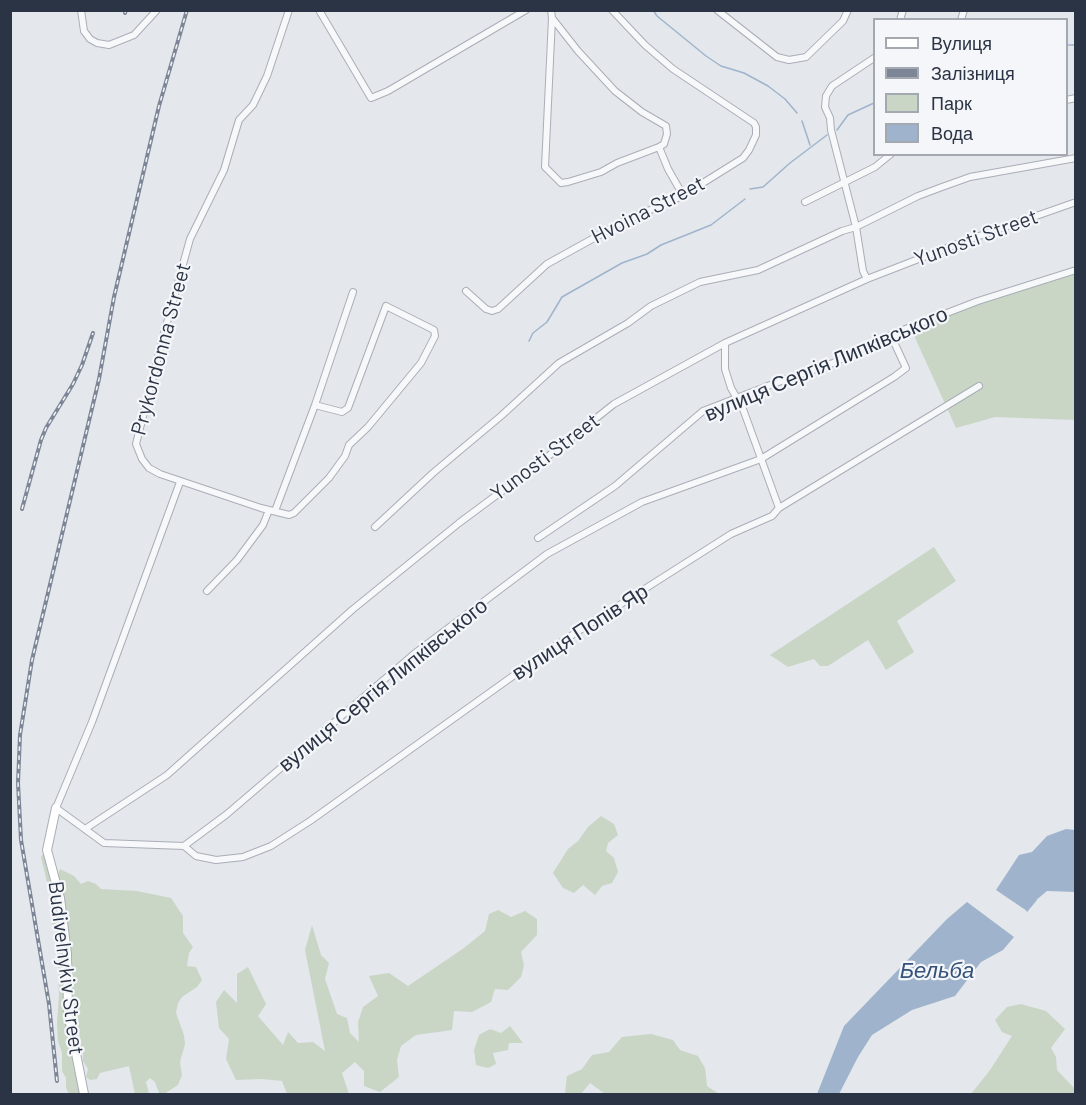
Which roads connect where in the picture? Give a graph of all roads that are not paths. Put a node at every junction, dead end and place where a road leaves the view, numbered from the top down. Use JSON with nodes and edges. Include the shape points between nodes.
{"nodes":[{"id":1,"x":81,"y":10,"type":"edge"},
{"id":2,"x":157,"y":10,"type":"edge"},
{"id":3,"x":289,"y":10,"type":"edge"},
{"id":4,"x":319,"y":10,"type":"edge"},
{"id":5,"x":526,"y":10,"type":"edge"},
{"id":6,"x":551,"y":10,"type":"edge"},
{"id":7,"x":612,"y":10,"type":"edge"},
{"id":8,"x":717,"y":10,"type":"edge"},
{"id":9,"x":848,"y":10,"type":"edge"},
{"id":10,"x":552,"y":18,"type":"junction"},
{"id":11,"x":873,"y":59,"type":"edge"},
{"id":12,"x":659,"y":147,"type":"junction"},
{"id":13,"x":889,"y":156,"type":"edge"},
{"id":14,"x":1076,"y":158,"type":"edge"},
{"id":15,"x":844,"y":183,"type":"junction"},
{"id":16,"x":680,"y":190,"type":"dead end"},
{"id":17,"x":805,"y":202,"type":"dead end"},
{"id":18,"x":1076,"y":202,"type":"edge"},
{"id":19,"x":856,"y":227,"type":"junction"},
{"id":20,"x":1076,"y":270,"type":"edge"},
{"id":21,"x":867,"y":279,"type":"junction"},
{"id":22,"x":466,"y":291,"type":"dead end"},
{"id":23,"x":353,"y":292,"type":"dead end"},
{"id":24,"x":895,"y":333,"type":"junction"},
{"id":25,"x":725,"y":343,"type":"junction"},
{"id":26,"x":979,"y":386,"type":"dead end"},
{"id":27,"x":738,"y":398,"type":"junction"},
{"id":28,"x":315,"y":405,"type":"junction"},
{"id":29,"x":761,"y":459,"type":"junction"},
{"id":30,"x":180,"y":482,"type":"junction"},
{"id":31,"x":779,"y":508,"type":"junction"},
{"id":32,"x":272,"y":511,"type":"junction"},
{"id":33,"x":375,"y":527,"type":"dead end"},
{"id":34,"x":538,"y":538,"type":"dead end"},
{"id":35,"x":207,"y":591,"type":"dead end"},
{"id":36,"x":56,"y":808,"type":"junction"},
{"id":37,"x":85,"y":829,"type":"junction"},
{"id":38,"x":184,"y":846,"type":"junction"},
{"id":39,"x":84,"y":1095,"type":"edge"}],
"edges":[{"from":1,"to":2,"type":"street","via":[[84,31],[90,39],[109,45],[134,35]]},
{"from":3,"to":30,"type":"street","name":"Prykordonna Street","via":[[267,76],[253,105],[239,120],[224,170],[190,239],[136,444],[148,468]]},
{"from":4,"to":5,"type":"street","via":[[371,98]]},
{"from":6,"to":10,"type":"street"},
{"from":7,"to":22,"type":"street","name":"Hvoina Street","via":[[667,64],[754,123],[756,135],[749,150],[743,158],[682,196],[623,222],[547,264],[492,312]]},
{"from":8,"to":9,"type":"street","via":[[777,57],[789,60],[806,57],[843,21]]},
{"from":10,"to":12,"type":"street","via":[[615,91],[666,126],[666,140]]},
{"from":10,"to":12,"type":"street","via":[[544,167],[561,183],[568,182]]},
{"from":11,"to":15,"type":"street","via":[[832,86],[826,96],[825,107]]},
{"from":12,"to":16,"type":"street"},
{"from":13,"to":15,"type":"street"},
{"from":14,"to":19,"type":"street","via":[[970,177],[918,196]]},
{"from":15,"to":17,"type":"street"},
{"from":15,"to":19,"type":"street"},
{"from":18,"to":21,"type":"street","name":"Yunosti Street"},
{"from":19,"to":21,"type":"street"},
{"from":19,"to":33,"type":"street","via":[[758,270],[699,282],[651,306],[559,363]]},
{"from":20,"to":24,"type":"street","name":"вулиця Сергія Липківського"},
{"from":21,"to":25,"type":"street","name":"Yunosti Street"},
{"from":23,"to":28,"type":"street"},
{"from":24,"to":27,"type":"street","name":"вулиця Сергія Липківського","via":[[832,363]]},
{"from":24,"to":29,"type":"street","name":"вулиця Сергія Липківського","via":[[893,340],[906,368]]},
{"from":25,"to":27,"type":"street","via":[[725,369]]},
{"from":25,"to":37,"type":"street","name":"Yunosti Street","via":[[614,404],[352,610],[167,775]]},
{"from":26,"to":31,"type":"street","name":"вулиця Попів Яр"},
{"from":27,"to":29,"type":"street"},
{"from":27,"to":34,"type":"street","name":"вулиця Сергія Липківського","via":[[703,411],[615,486]]},
{"from":28,"to":32,"type":"street"},
{"from":28,"to":32,"type":"street","via":[[342,412],[348,408],[386,306],[434,330],[435,336],[421,363],[349,445],[330,478],[294,513]]},
{"from":29,"to":31,"type":"street"},
{"from":29,"to":38,"type":"street","name":"вулиця Сергія Липківського","via":[[642,502],[547,554],[414,654]]},
{"from":30,"to":32,"type":"street","name":"Prykordonna Street"},
{"from":30,"to":36,"type":"street","via":[[92,722]]},
{"from":31,"to":38,"type":"street","name":"вулиця Попів Яр","via":[[772,516],[721,540],[555,646],[271,846],[243,857],[216,860],[196,856]]},
{"from":32,"to":35,"type":"street","via":[[237,560]]},
{"from":36,"to":37,"type":"street"},
{"from":36,"to":39,"type":"street","name":"Budivelnykiv Street","via":[[47,850],[60,898],[67,954],[68,1013]]},
{"from":37,"to":38,"type":"street","via":[[104,843]]}]}
